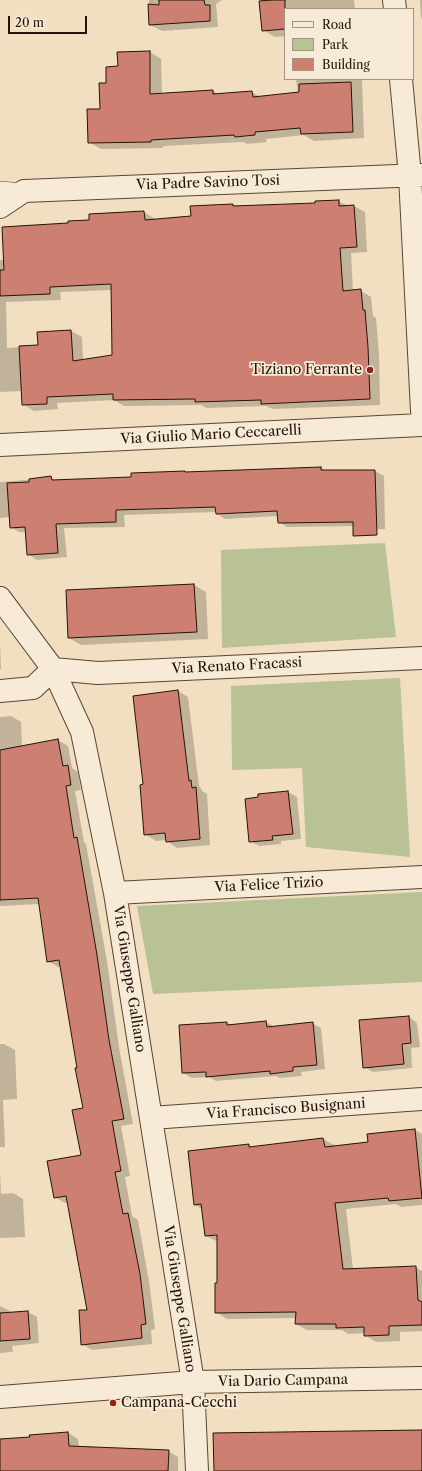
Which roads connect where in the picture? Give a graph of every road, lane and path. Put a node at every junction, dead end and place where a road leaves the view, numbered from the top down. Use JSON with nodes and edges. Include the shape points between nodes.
{"nodes":[{"id":1,"x":401,"y":80,"type":"edge"},
{"id":2,"x":416,"y":175,"type":"edge"},
{"id":3,"x":0,"y":189,"type":"edge"},
{"id":4,"x":24,"y":191,"type":"junction"},
{"id":5,"x":0,"y":207,"type":"edge"},
{"id":6,"x":422,"y":411,"type":"edge"},
{"id":7,"x":422,"y":425,"type":"edge"},
{"id":8,"x":0,"y":444,"type":"edge"},
{"id":9,"x":0,"y":598,"type":"edge"},
{"id":10,"x":422,"y":658,"type":"edge"},
{"id":11,"x":53,"y":669,"type":"junction"},
{"id":12,"x":0,"y":690,"type":"edge"},
{"id":13,"x":422,"y":877,"type":"edge"},
{"id":14,"x":115,"y":893,"type":"junction"},
{"id":15,"x":422,"y":1099,"type":"edge"},
{"id":16,"x":151,"y":1118,"type":"junction"},
{"id":17,"x":422,"y":1378,"type":"edge"},
{"id":18,"x":193,"y":1382,"type":"junction"},
{"id":19,"x":0,"y":1397,"type":"edge"},
{"id":20,"x":197,"y":1471,"type":"edge"}],
"edges":[{"from":1,"to":2,"type":"street"},
{"from":2,"to":4,"type":"street","name":"Via Padre Savino Tosi"},
{"from":2,"to":6,"type":"street"},
{"from":3,"to":4,"type":"lane"},
{"from":4,"to":5,"type":"street"},
{"from":7,"to":8,"type":"street","name":"Via Giulio Mario Ceccarelli"},
{"from":9,"to":11,"type":"street","name":"Via Giuseppe Galliano"},
{"from":10,"to":11,"type":"street","name":"Via Renato Fracassi","via":[[98,672]]},
{"from":11,"to":12,"type":"street","via":[[33,688]]},
{"from":11,"to":14,"type":"street","name":"Via Giuseppe Galliano","via":[[82,732]]},
{"from":13,"to":14,"type":"street","name":"Via Felice Trizio"},
{"from":14,"to":16,"type":"street","name":"Via Giuseppe Galliano"},
{"from":15,"to":16,"type":"street","name":"Via Francisco Busignani"},
{"from":16,"to":18,"type":"street","name":"Via Giuseppe Galliano"},
{"from":17,"to":18,"type":"street","name":"Via Dario Campana"},
{"from":18,"to":19,"type":"street","name":"Via Dario Campana"},
{"from":18,"to":20,"type":"street","name":"Via Giuseppe Galliano"}]}
